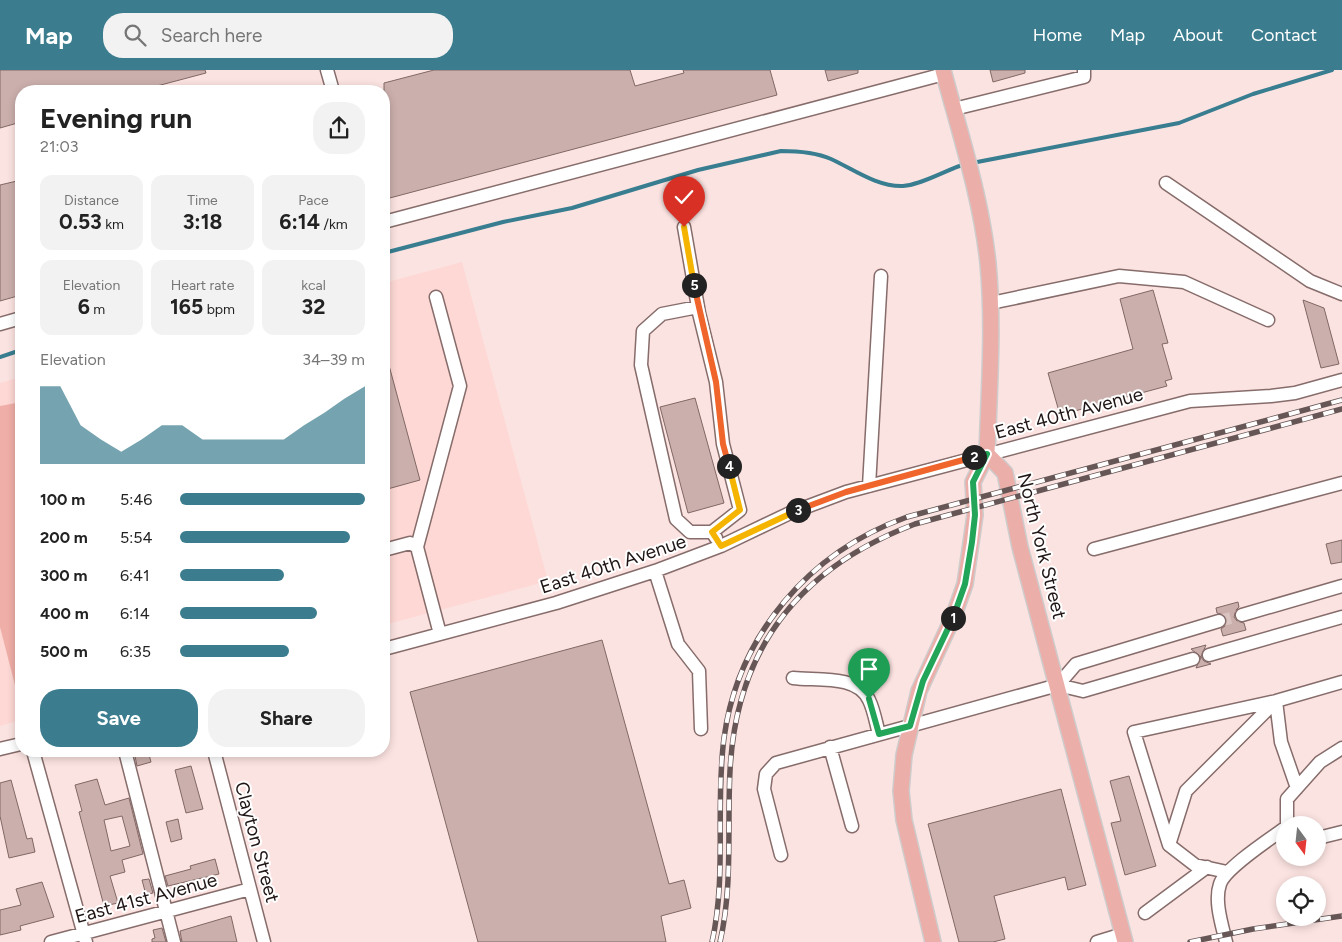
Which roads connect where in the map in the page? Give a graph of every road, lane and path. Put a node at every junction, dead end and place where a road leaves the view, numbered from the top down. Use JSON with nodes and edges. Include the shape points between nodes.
{"nodes":[{"id":1,"x":327,"y":70,"type":"edge"},
{"id":2,"x":1084,"y":70,"type":"edge"},
{"id":3,"x":944,"y":72,"type":"edge"},
{"id":4,"x":331,"y":85,"type":"edge"},
{"id":5,"x":954,"y":109,"type":"junction"},
{"id":6,"x":1166,"y":183,"type":"dead end"},
{"id":7,"x":390,"y":220,"type":"edge"},
{"id":8,"x":684,"y":227,"type":"dead end"},
{"id":9,"x":881,"y":276,"type":"dead end"},
{"id":10,"x":1342,"y":294,"type":"edge"},
{"id":11,"x":436,"y":297,"type":"dead end"},
{"id":12,"x":990,"y":303,"type":"junction"},
{"id":13,"x":698,"y":307,"type":"junction"},
{"id":14,"x":15,"y":320,"type":"edge"},
{"id":15,"x":1268,"y":320,"type":"dead end"},
{"id":16,"x":0,"y":324,"type":"edge"},
{"id":17,"x":1342,"y":380,"type":"edge"},
{"id":18,"x":987,"y":454,"type":"junction"},
{"id":19,"x":1342,"y":483,"type":"edge"},
{"id":20,"x":868,"y":486,"type":"junction"},
{"id":21,"x":712,"y":532,"type":"junction"},
{"id":22,"x":721,"y":546,"type":"junction"},
{"id":23,"x":417,"y":547,"type":"junction"},
{"id":24,"x":390,"y":548,"type":"edge"},
{"id":25,"x":1094,"y":549,"type":"dead end"},
{"id":26,"x":655,"y":571,"type":"junction"},
{"id":27,"x":1342,"y":586,"type":"edge"},
{"id":28,"x":1242,"y":615,"type":"tunnel mouth"},
{"id":29,"x":1342,"y":617,"type":"edge"},
{"id":30,"x":1219,"y":621,"type":"tunnel mouth"},
{"id":31,"x":440,"y":634,"type":"junction"},
{"id":32,"x":390,"y":647,"type":"edge"},
{"id":33,"x":1209,"y":655,"type":"dead end"},
{"id":34,"x":1193,"y":659,"type":"dead end"},
{"id":35,"x":793,"y":678,"type":"dead end"},
{"id":36,"x":1342,"y":682,"type":"edge"},
{"id":37,"x":1058,"y":685,"type":"junction"},
{"id":38,"x":1276,"y":700,"type":"junction"},
{"id":39,"x":910,"y":726,"type":"junction"},
{"id":40,"x":701,"y":729,"type":"dead end"},
{"id":41,"x":879,"y":734,"type":"junction"},
{"id":42,"x":15,"y":745,"type":"edge"},
{"id":43,"x":830,"y":747,"type":"junction"},
{"id":44,"x":1342,"y":748,"type":"edge"},
{"id":45,"x":0,"y":749,"type":"edge"},
{"id":46,"x":35,"y":757,"type":"edge"},
{"id":47,"x":127,"y":757,"type":"edge"},
{"id":48,"x":216,"y":757,"type":"edge"},
{"id":49,"x":1297,"y":788,"type":"junction"},
{"id":50,"x":1286,"y":816,"type":"edge"},
{"id":51,"x":852,"y":826,"type":"dead end"},
{"id":52,"x":1342,"y":832,"type":"edge"},
{"id":53,"x":1276,"y":834,"type":"edge"},
{"id":54,"x":1326,"y":836,"type":"edge"},
{"id":55,"x":1170,"y":845,"type":"junction"},
{"id":56,"x":781,"y":855,"type":"dead end"},
{"id":57,"x":1207,"y":867,"type":"junction"},
{"id":58,"x":1227,"y":872,"type":"junction"},
{"id":59,"x":250,"y":890,"type":"junction"},
{"id":60,"x":165,"y":912,"type":"junction"},
{"id":61,"x":1145,"y":913,"type":"dead end"},
{"id":62,"x":85,"y":938,"type":"edge"},
{"id":63,"x":1124,"y":938,"type":"edge"},
{"id":64,"x":51,"y":942,"type":"edge"},
{"id":65,"x":174,"y":942,"type":"edge"},
{"id":66,"x":264,"y":942,"type":"edge"},
{"id":67,"x":933,"y":942,"type":"edge"},
{"id":68,"x":1098,"y":942,"type":"edge"},
{"id":69,"x":1226,"y":942,"type":"edge"}],
"edges":[{"from":1,"to":4,"type":"street"},
{"from":2,"to":5,"type":"street","via":[[1084,77]]},
{"from":3,"to":5,"type":"main road"},
{"from":3,"to":7,"type":"street"},
{"from":5,"to":12,"type":"main road","via":[[977,198],[988,262]]},
{"from":6,"to":10,"type":"street","via":[[1310,281]]},
{"from":8,"to":13,"type":"street"},
{"from":9,"to":20,"type":"street"},
{"from":11,"to":23,"type":"street","via":[[460,386]]},
{"from":12,"to":15,"type":"street","via":[[1119,276],[1184,282]]},
{"from":12,"to":18,"type":"main road"},
{"from":13,"to":21,"type":"street","via":[[716,382],[723,444],[740,510]]},
{"from":13,"to":21,"type":"street","via":[[662,314],[643,331],[641,365],[676,519],[690,532]]},
{"from":14,"to":16,"type":"street"},
{"from":17,"to":18,"type":"street","name":"East 40th Avenue","via":[[1295,393],[1190,401]]},
{"from":18,"to":20,"type":"street","name":"East 40th Avenue"},
{"from":18,"to":37,"type":"main road","name":"North York Street","via":[[1006,473],[1020,548]]},
{"from":18,"to":39,"type":"main road","via":[[973,482],[975,515],[965,584],[919,691]]},
{"from":19,"to":25,"type":"street"},
{"from":20,"to":22,"type":"street","name":"East 40th Avenue","via":[[804,507]]},
{"from":21,"to":22,"type":"street"},
{"from":22,"to":26,"type":"street","name":"East 40th Avenue"},
{"from":23,"to":24,"type":"street","via":[[410,543]]},
{"from":23,"to":31,"type":"street"},
{"from":26,"to":31,"type":"street","name":"East 40th Avenue","via":[[556,603]]},
{"from":26,"to":40,"type":"street","via":[[678,644],[699,671]]},
{"from":27,"to":28,"type":"street"},
{"from":29,"to":33,"type":"street"},
{"from":30,"to":37,"type":"street","via":[[1076,664]]},
{"from":31,"to":32,"type":"street","name":"East 40th Avenue"},
{"from":34,"to":37,"type":"street","via":[[1083,690]]},
{"from":35,"to":41,"type":"street","via":[[852,683],[869,699]]},
{"from":36,"to":38,"type":"street"},
{"from":37,"to":39,"type":"street"},
{"from":37,"to":63,"type":"main road","name":"North York Street"},
{"from":38,"to":49,"type":"street","via":[[1282,742]]},
{"from":38,"to":55,"type":"street","via":[[1186,791]]},
{"from":38,"to":55,"type":"street","via":[[1134,732]]},
{"from":39,"to":41,"type":"street"},
{"from":39,"to":67,"type":"main road","via":[[902,779],[902,810]]},
{"from":41,"to":43,"type":"street"},
{"from":42,"to":45,"type":"street"},
{"from":43,"to":51,"type":"street"},
{"from":43,"to":56,"type":"street","via":[[776,763],[766,774],[764,789]]},
{"from":44,"to":49,"type":"street","via":[[1320,762]]},
{"from":46,"to":62,"type":"street"},
{"from":47,"to":60,"type":"street"},
{"from":48,"to":59,"type":"street","name":"Clayton Street"},
{"from":49,"to":50,"type":"street","via":[[1287,799]]},
{"from":52,"to":54,"type":"street"},
{"from":53,"to":58,"type":"street"},
{"from":55,"to":57,"type":"street","via":[[1195,865]]},
{"from":57,"to":58,"type":"street"},
{"from":57,"to":61,"type":"street"},
{"from":58,"to":69,"type":"street","via":[[1220,884],[1218,903]]},
{"from":59,"to":60,"type":"street","name":"East 41st Avenue"},
{"from":59,"to":66,"type":"street","name":"Clayton Street"},
{"from":60,"to":62,"type":"street","name":"East 41st Avenue"},
{"from":60,"to":65,"type":"street"},
{"from":62,"to":64,"type":"street","name":"East 41st Avenue"},
{"from":63,"to":68,"type":"street"}]}
